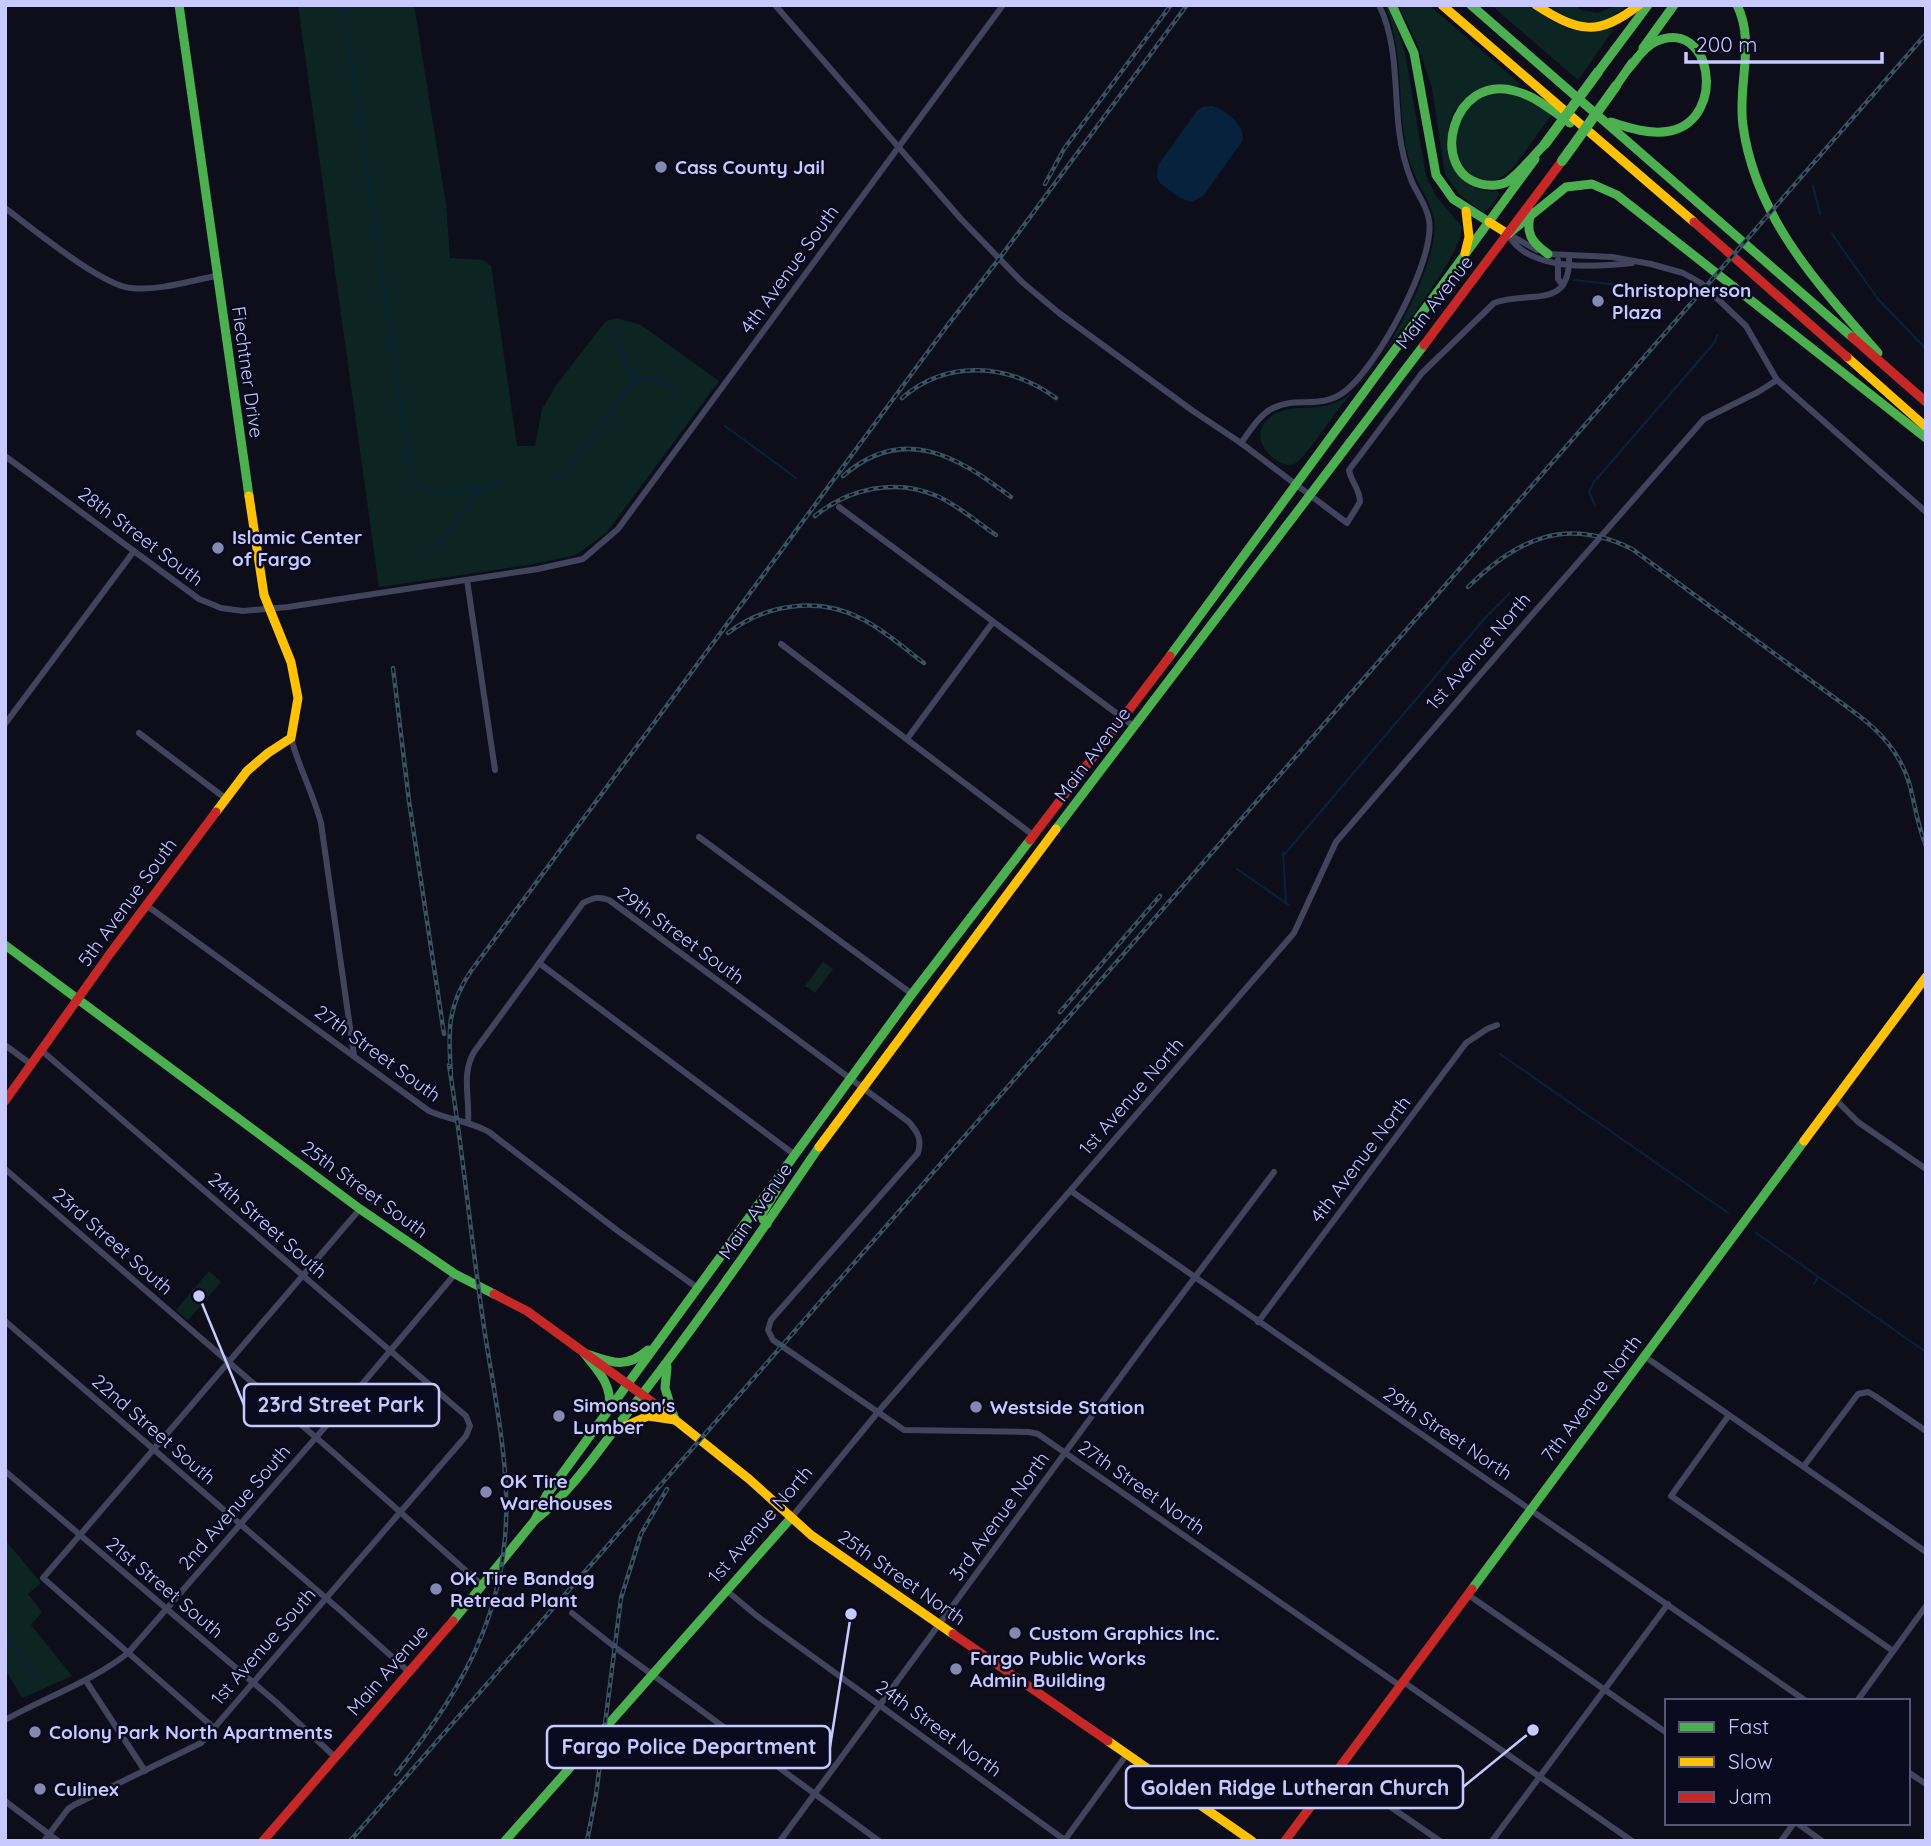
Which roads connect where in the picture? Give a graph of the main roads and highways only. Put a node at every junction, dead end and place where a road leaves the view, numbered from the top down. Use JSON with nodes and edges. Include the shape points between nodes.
{"nodes":[{"id":1,"x":179,"y":5,"type":"edge"},
{"id":2,"x":1392,"y":5,"type":"edge"},
{"id":3,"x":1442,"y":5,"type":"edge"},
{"id":4,"x":1471,"y":5,"type":"edge"},
{"id":5,"x":1536,"y":5,"type":"edge"},
{"id":6,"x":1639,"y":5,"type":"edge"},
{"id":7,"x":1648,"y":5,"type":"edge"},
{"id":8,"x":1674,"y":5,"type":"edge"},
{"id":9,"x":1737,"y":5,"type":"edge"},
{"id":10,"x":1628,"y":69,"type":"junction"},
{"id":11,"x":1605,"y":120,"type":"junction"},
{"id":12,"x":1545,"y":144,"type":"junction"},
{"id":13,"x":1627,"y":164,"type":"junction"},
{"id":14,"x":1536,"y":196,"type":"junction"},
{"id":15,"x":1466,"y":211,"type":"junction"},
{"id":16,"x":1529,"y":218,"type":"junction"},
{"id":17,"x":1489,"y":222,"type":"junction"},
{"id":18,"x":1508,"y":234,"type":"junction"},
{"id":19,"x":1465,"y":253,"type":"junction"},
{"id":20,"x":1553,"y":255,"type":"road end"},
{"id":21,"x":1903,"y":382,"type":"junction"},
{"id":22,"x":1926,"y":402,"type":"edge"},
{"id":23,"x":1926,"y":427,"type":"edge"},
{"id":24,"x":1926,"y":438,"type":"edge"},
{"id":25,"x":291,"y":738,"type":"joint"},
{"id":26,"x":1026,"y":845,"type":"junction"},
{"id":27,"x":1002,"y":901,"type":"junction"},
{"id":28,"x":5,"y":944,"type":"edge"},
{"id":29,"x":1926,"y":976,"type":"edge"},
{"id":30,"x":78,"y":998,"type":"junction"},
{"id":31,"x":5,"y":1101,"type":"edge"},
{"id":32,"x":804,"y":1143,"type":"junction"},
{"id":33,"x":768,"y":1224,"type":"junction"},
{"id":34,"x":675,"y":1322,"type":"junction"},
{"id":35,"x":674,"y":1352,"type":"junction"},
{"id":36,"x":584,"y":1353,"type":"junction"},
{"id":37,"x":629,"y":1385,"type":"junction"},
{"id":38,"x":643,"y":1394,"type":"junction"},
{"id":39,"x":607,"y":1414,"type":"junction"},
{"id":40,"x":676,"y":1420,"type":"junction"},
{"id":41,"x":614,"y":1433,"type":"junction"},
{"id":42,"x":713,"y":1450,"type":"joint"},
{"id":43,"x":791,"y":1518,"type":"junction"},
{"id":44,"x":535,"y":1520,"type":"junction"},
{"id":45,"x":263,"y":1841,"type":"edge"},
{"id":46,"x":505,"y":1841,"type":"edge"},
{"id":47,"x":1252,"y":1841,"type":"edge"},
{"id":48,"x":1285,"y":1841,"type":"edge"}],
"edges":[{"from":1,"to":25,"type":"main road","name":"Fiechtner Drive","via":[[264,594],[292,662],[298,698]]},
{"from":2,"to":15,"type":"main road","via":[[1414,53],[1436,175]]},
{"from":3,"to":13,"type":"main road"},
{"from":4,"to":11,"type":"main road"},
{"from":5,"to":6,"type":"main road","via":[[1581,28],[1618,22]]},
{"from":7,"to":12,"type":"main road","name":"Main Avenue","bridge":true},
{"from":8,"to":10,"type":"main road","name":"Main Avenue"},
{"from":9,"to":21,"type":"main road","via":[[1749,45],[1741,97],[1743,130],[1760,197],[1793,254]]},
{"from":10,"to":11,"type":"main road","via":[[1657,41],[1681,40],[1700,52],[1705,63],[1706,97],[1694,116],[1667,132],[1632,129]]},
{"from":10,"to":14,"type":"main road","name":"Main Avenue","bridge":true},
{"from":11,"to":21,"type":"main road"},
{"from":12,"to":13,"type":"main road","via":[[1506,182],[1485,186],[1474,183],[1458,166],[1450,134],[1466,102],[1490,89],[1503,89],[1531,97]]},
{"from":12,"to":17,"type":"main road","name":"Main Avenue"},
{"from":13,"to":23,"type":"main road"},
{"from":14,"to":16,"type":"main road"},
{"from":14,"to":18,"type":"main road","name":"Main Avenue"},
{"from":15,"to":17,"type":"main road"},
{"from":15,"to":19,"type":"main road","via":[[1469,237]]},
{"from":16,"to":18,"type":"main road"},
{"from":16,"to":20,"type":"main road","via":[[1531,242]]},
{"from":16,"to":24,"type":"main road","via":[[1576,184],[1592,184],[1617,195]]},
{"from":17,"to":18,"type":"main road"},
{"from":17,"to":19,"type":"main road","name":"Main Avenue"},
{"from":18,"to":27,"type":"main road","name":"Main Avenue"},
{"from":19,"to":26,"type":"main road","name":"Main Avenue","via":[[1297,486]]},
{"from":21,"to":22,"type":"main road"},
{"from":25,"to":30,"type":"main road","name":"5th Avenue South","via":[[247,771]]},
{"from":26,"to":27,"type":"main road","via":[[1000,891]]},
{"from":26,"to":32,"type":"main road","name":"Main Avenue"},
{"from":27,"to":33,"type":"main road","name":"Main Avenue"},
{"from":28,"to":30,"type":"main road","name":"25th Street South"},
{"from":29,"to":48,"type":"main road","name":"7th Avenue North"},
{"from":30,"to":31,"type":"main road","name":"5th Avenue South"},
{"from":30,"to":36,"type":"main road","name":"25th Street South","via":[[360,1209],[455,1274],[527,1311]]},
{"from":32,"to":33,"type":"main road","via":[[762,1214]]},
{"from":32,"to":34,"type":"main road","name":"Main Avenue"},
{"from":33,"to":35,"type":"main road","name":"Main Avenue"},
{"from":34,"to":36,"type":"main road","via":[[631,1364]]},
{"from":34,"to":37,"type":"main road","name":"Main Avenue"},
{"from":35,"to":38,"type":"main road","name":"Main Avenue"},
{"from":35,"to":40,"type":"main road","via":[[663,1380]]},
{"from":36,"to":37,"type":"main road","name":"25th Street South"},
{"from":36,"to":39,"type":"main road","via":[[608,1386],[612,1399]]},
{"from":37,"to":38,"type":"main road","name":"25th Street South"},
{"from":37,"to":39,"type":"main road","name":"Main Avenue"},
{"from":38,"to":40,"type":"main road","name":"25th Street South"},
{"from":38,"to":41,"type":"main road","name":"Main Avenue"},
{"from":39,"to":44,"type":"main road","name":"Main Avenue","via":[[545,1496]]},
{"from":40,"to":41,"type":"main road","via":[[643,1416]]},
{"from":40,"to":42,"type":"main road","name":"25th Street South"},
{"from":41,"to":44,"type":"main road","name":"Main Avenue","via":[[556,1504]]},
{"from":42,"to":43,"type":"main road","name":"25th Street North"},
{"from":43,"to":46,"type":"main road","name":"1st Avenue North"},
{"from":43,"to":47,"type":"main road","name":"25th Street North"},
{"from":44,"to":45,"type":"main road","name":"Main Avenue"}]}
